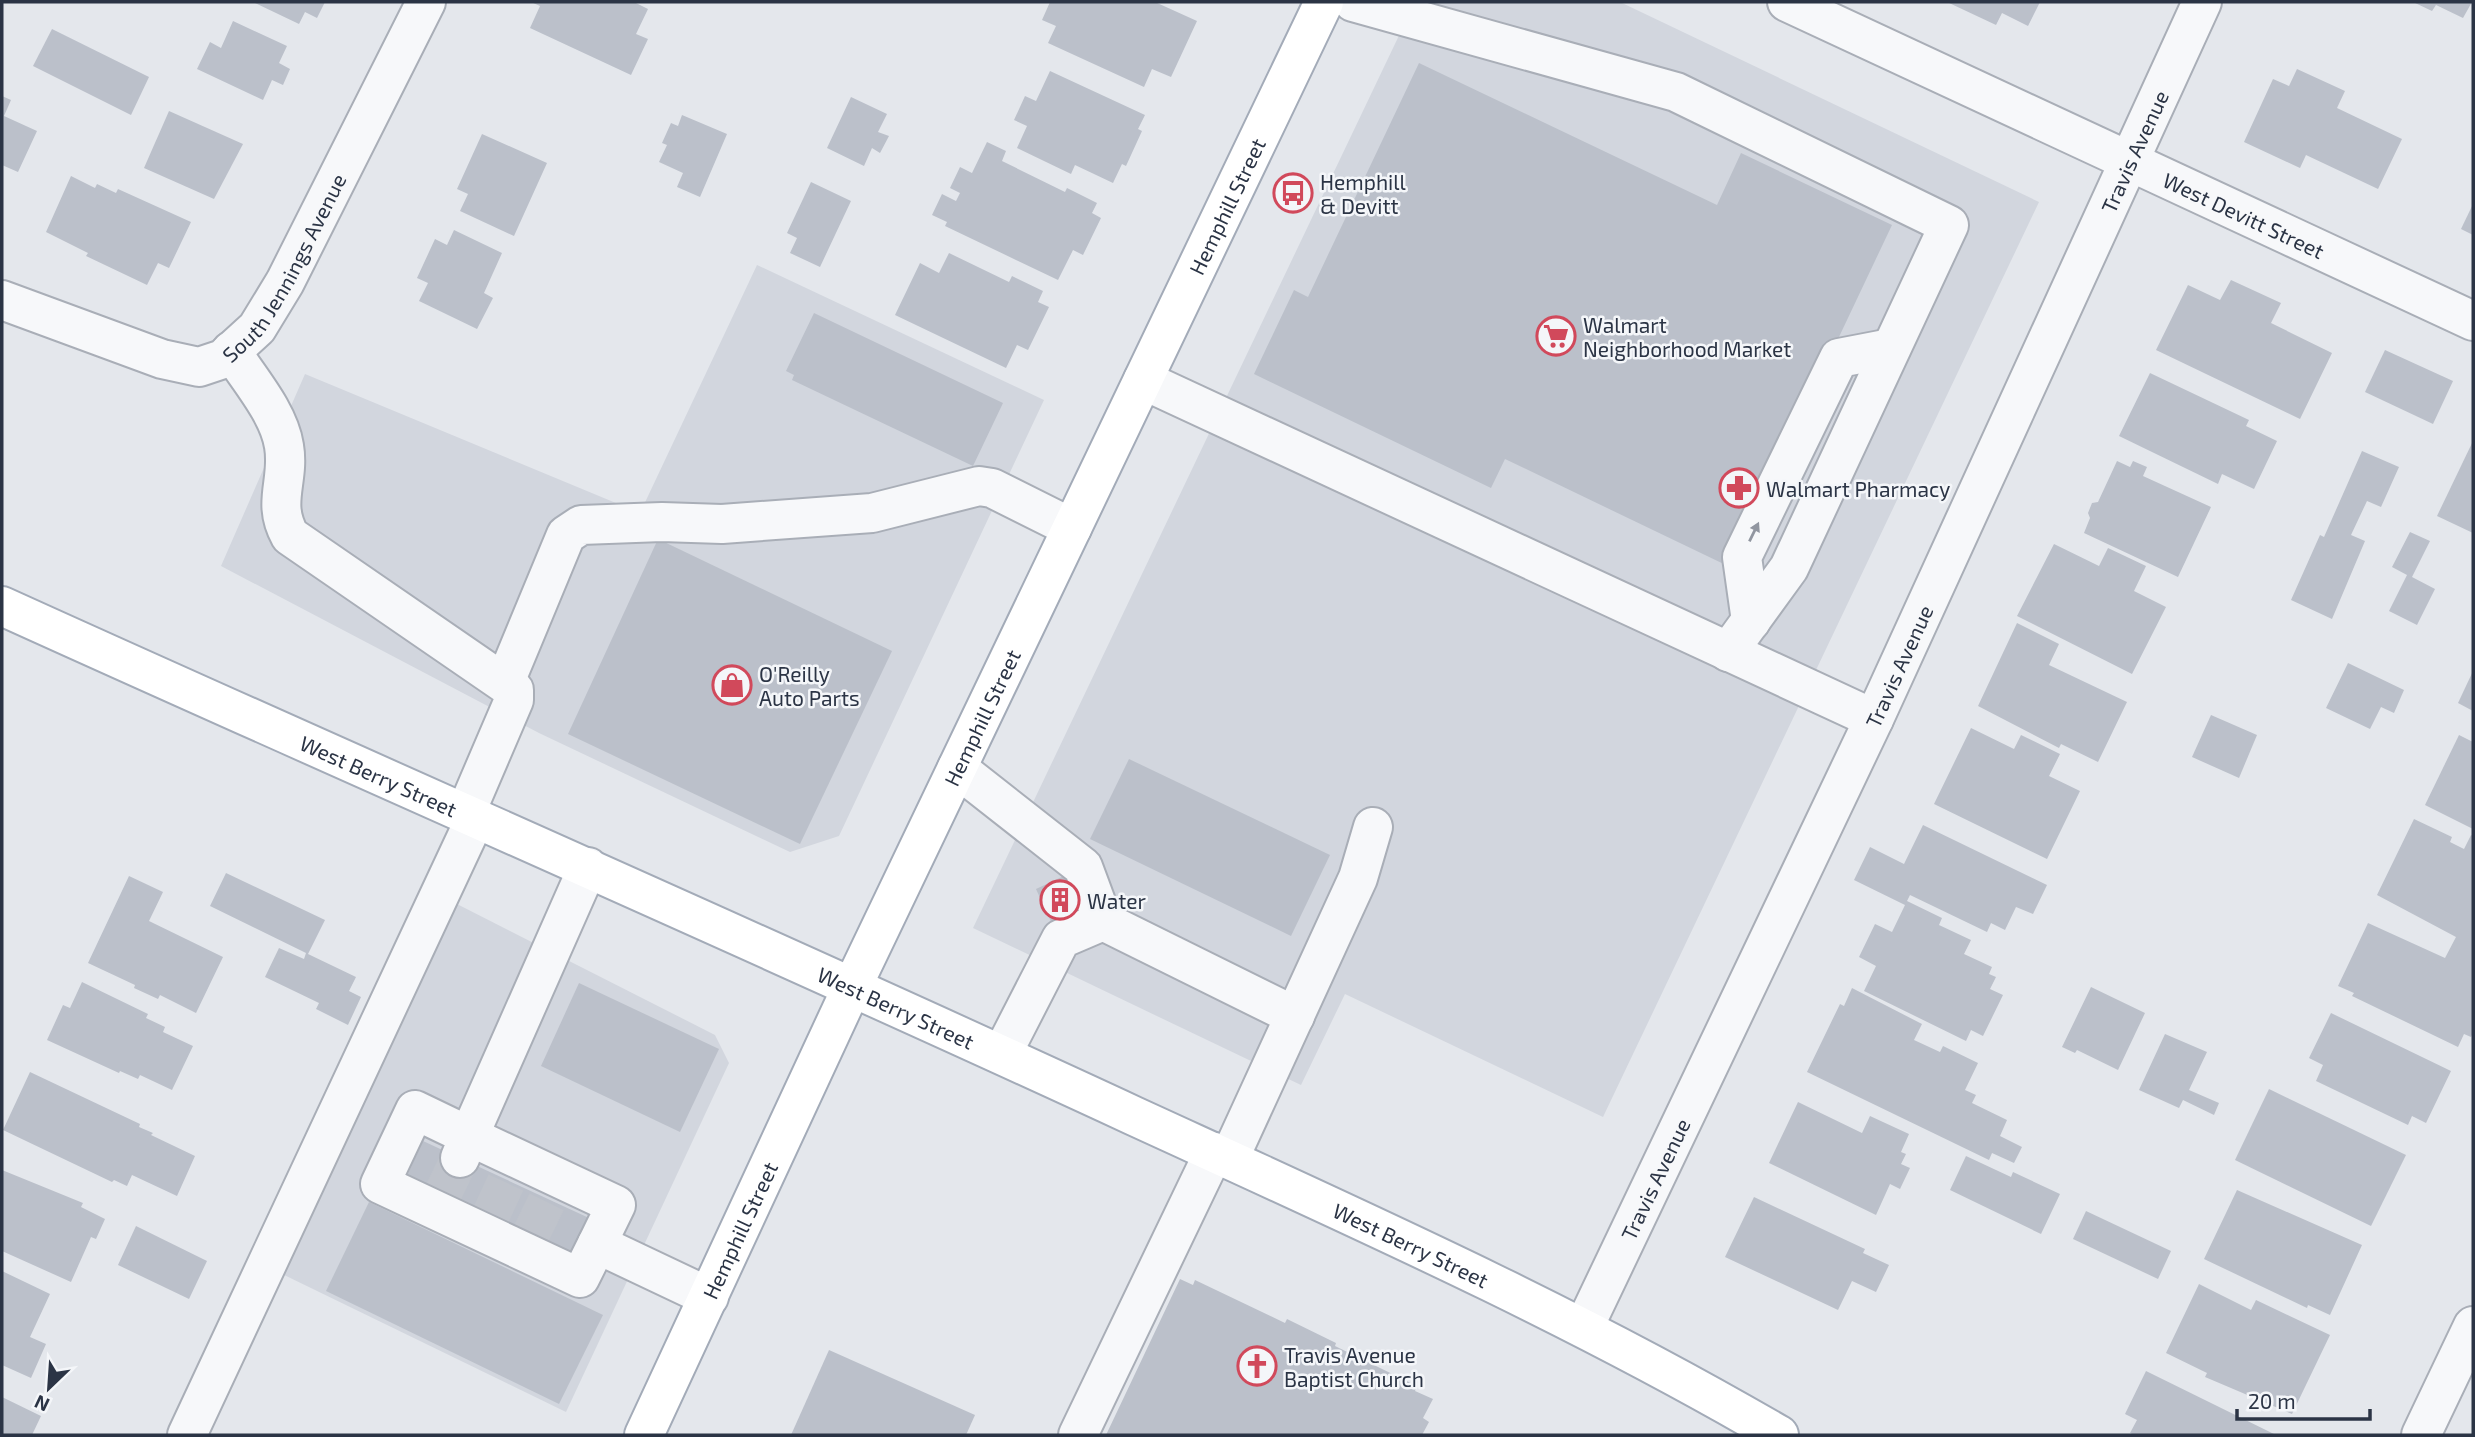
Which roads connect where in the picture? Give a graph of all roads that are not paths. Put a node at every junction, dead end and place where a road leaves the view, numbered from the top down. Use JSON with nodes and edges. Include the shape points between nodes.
{"nodes":[{"id":1,"x":426,"y":2,"type":"edge"},
{"id":2,"x":1324,"y":2,"type":"edge"},
{"id":3,"x":1353,"y":2,"type":"edge"},
{"id":4,"x":1787,"y":2,"type":"edge"},
{"id":5,"x":2202,"y":2,"type":"edge"},
{"id":6,"x":2127,"y":159,"type":"junction"},
{"id":7,"x":2,"y":300,"type":"edge"},
{"id":8,"x":2473,"y":321,"type":"edge"},
{"id":9,"x":231,"y":351,"type":"junction"},
{"id":10,"x":1143,"y":380,"type":"junction"},
{"id":11,"x":1072,"y":528,"type":"junction"},
{"id":12,"x":2,"y":606,"type":"edge"},
{"id":13,"x":1728,"y":652,"type":"junction"},
{"id":14,"x":505,"y":682,"type":"junction"},
{"id":15,"x":1874,"y":719,"type":"junction"},
{"id":16,"x":957,"y":768,"type":"junction"},
{"id":17,"x":471,"y":815,"type":"junction"},
{"id":18,"x":1373,"y":827,"type":"dead end"},
{"id":19,"x":588,"y":867,"type":"junction"},
{"id":20,"x":1103,"y":921,"type":"junction"},
{"id":21,"x":853,"y":985,"type":"junction"},
{"id":22,"x":1295,"y":1016,"type":"junction"},
{"id":23,"x":1002,"y":1054,"type":"junction"},
{"id":24,"x":464,"y":1147,"type":"junction"},
{"id":25,"x":1221,"y":1156,"type":"junction"},
{"id":26,"x":597,"y":1244,"type":"junction"},
{"id":27,"x":709,"y":1297,"type":"junction"},
{"id":28,"x":2473,"y":1326,"type":"edge"},
{"id":29,"x":1584,"y":1327,"type":"junction"},
{"id":30,"x":187,"y":1435,"type":"edge"},
{"id":31,"x":644,"y":1435,"type":"edge"},
{"id":32,"x":1078,"y":1435,"type":"edge"},
{"id":33,"x":1779,"y":1435,"type":"edge"},
{"id":34,"x":2421,"y":1435,"type":"edge"}],
"edges":[{"from":1,"to":9,"type":"street","name":"South Jennings Avenue","via":[[285,282],[257,328]]},
{"from":2,"to":10,"type":"main road","name":"Hemphill Street"},
{"from":3,"to":13,"type":"street","via":[[1676,92],[1949,225],[1789,568]]},
{"from":4,"to":6,"type":"street","name":"West Devitt Street"},
{"from":5,"to":6,"type":"street","name":"Travis Avenue"},
{"from":6,"to":8,"type":"street","name":"West Devitt Street"},
{"from":6,"to":15,"type":"street","name":"Travis Avenue"},
{"from":7,"to":9,"type":"street","name":"South Jennings Avenue","via":[[162,359],[199,367],[223,359]]},
{"from":9,"to":14,"type":"street","via":[[279,429],[285,463],[280,519],[290,536]]},
{"from":10,"to":11,"type":"main road","name":"Hemphill Street"},
{"from":10,"to":13,"type":"street"},
{"from":11,"to":14,"type":"street","via":[[992,488],[979,486],[872,513],[722,524],[581,525],[566,535]]},
{"from":11,"to":16,"type":"main road","name":"Hemphill Street"},
{"from":12,"to":17,"type":"main road","name":"West Berry Street"},
{"from":13,"to":15,"type":"street"},
{"from":14,"to":17,"type":"street","via":[[514,690],[514,700]]},
{"from":15,"to":29,"type":"street","name":"Travis Avenue"},
{"from":16,"to":20,"type":"street","via":[[1083,867]]},
{"from":16,"to":21,"type":"main road","name":"Hemphill Street"},
{"from":17,"to":19,"type":"main road","name":"West Berry Street"},
{"from":17,"to":30,"type":"street"},
{"from":18,"to":22,"type":"street","via":[[1358,878]]},
{"from":19,"to":21,"type":"main road","name":"West Berry Street"},
{"from":19,"to":24,"type":"street"},
{"from":20,"to":22,"type":"street"},
{"from":20,"to":23,"type":"street","via":[[1061,939]]},
{"from":21,"to":23,"type":"main road","name":"West Berry Street"},
{"from":21,"to":27,"type":"main road","name":"Hemphill Street"},
{"from":22,"to":25,"type":"street"},
{"from":23,"to":25,"type":"main road","name":"West Berry Street"},
{"from":24,"to":26,"type":"street","via":[[553,1188],[616,1205]]},
{"from":24,"to":26,"type":"street","via":[[415,1110],[380,1184],[439,1202],[526,1243],[580,1278]]},
{"from":25,"to":29,"type":"main road","name":"West Berry Street"},
{"from":25,"to":32,"type":"street"},
{"from":26,"to":27,"type":"street"},
{"from":27,"to":31,"type":"main road","name":"Hemphill Street"},
{"from":28,"to":34,"type":"street"},
{"from":29,"to":33,"type":"main road","name":"West Berry Street"}]}
